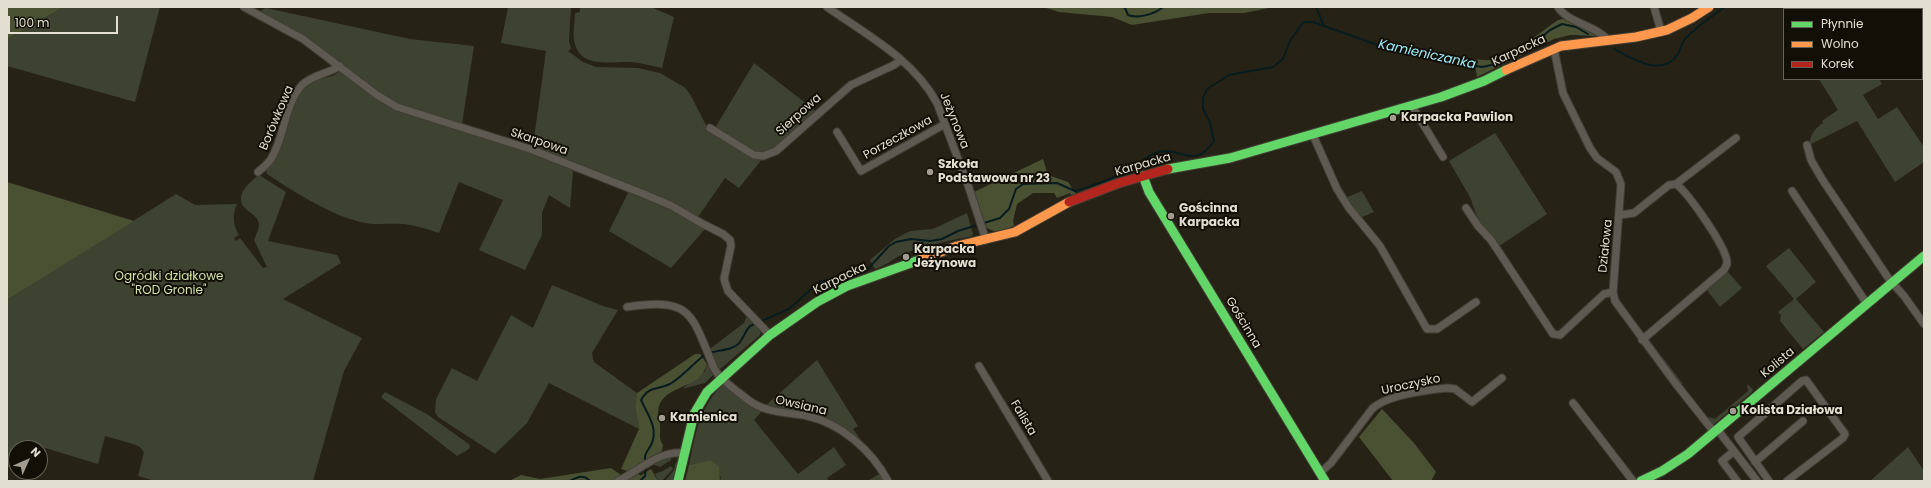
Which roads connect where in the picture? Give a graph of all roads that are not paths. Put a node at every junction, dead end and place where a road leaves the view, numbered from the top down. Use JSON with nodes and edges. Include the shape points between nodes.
{"nodes":[{"id":1,"x":244,"y":7,"type":"edge"},
{"id":2,"x":828,"y":7,"type":"edge"},
{"id":3,"x":1558,"y":7,"type":"edge"},
{"id":4,"x":1654,"y":7,"type":"edge"},
{"id":5,"x":1709,"y":7,"type":"edge"},
{"id":6,"x":1661,"y":31,"type":"junction"},
{"id":7,"x":1608,"y":40,"type":"junction"},
{"id":8,"x":1554,"y":49,"type":"junction"},
{"id":9,"x":901,"y":60,"type":"junction"},
{"id":10,"x":340,"y":66,"type":"junction"},
{"id":11,"x":1412,"y":106,"type":"junction"},
{"id":12,"x":944,"y":124,"type":"junction"},
{"id":13,"x":710,"y":128,"type":"dead end"},
{"id":14,"x":837,"y":132,"type":"dead end"},
{"id":15,"x":1313,"y":135,"type":"junction"},
{"id":16,"x":1736,"y":138,"type":"dead end"},
{"id":17,"x":1807,"y":145,"type":"dead end"},
{"id":18,"x":1443,"y":157,"type":"dead end"},
{"id":19,"x":258,"y":172,"type":"dead end"},
{"id":20,"x":1143,"y":176,"type":"junction"},
{"id":21,"x":1676,"y":184,"type":"junction"},
{"id":22,"x":1792,"y":192,"type":"dead end"},
{"id":23,"x":1466,"y":208,"type":"dead end"},
{"id":24,"x":1620,"y":215,"type":"junction"},
{"id":25,"x":986,"y":240,"type":"junction"},
{"id":26,"x":1924,"y":256,"type":"edge"},
{"id":27,"x":1892,"y":283,"type":"junction"},
{"id":28,"x":1613,"y":292,"type":"junction"},
{"id":29,"x":1476,"y":302,"type":"dead end"},
{"id":30,"x":1867,"y":304,"type":"junction"},
{"id":31,"x":626,"y":308,"type":"dead end"},
{"id":32,"x":1924,"y":324,"type":"edge"},
{"id":33,"x":770,"y":335,"type":"junction"},
{"id":34,"x":1642,"y":340,"type":"junction"},
{"id":35,"x":979,"y":366,"type":"dead end"},
{"id":36,"x":721,"y":377,"type":"junction"},
{"id":37,"x":1502,"y":378,"type":"dead end"},
{"id":38,"x":1573,"y":403,"type":"dead end"},
{"id":39,"x":1803,"y":421,"type":"dead end"},
{"id":40,"x":1716,"y":431,"type":"junction"},
{"id":41,"x":1734,"y":451,"type":"junction"},
{"id":42,"x":685,"y":453,"type":"junction"},
{"id":43,"x":1755,"y":462,"type":"junction"},
{"id":44,"x":1320,"y":473,"type":"junction"},
{"id":45,"x":618,"y":481,"type":"edge"},
{"id":46,"x":678,"y":481,"type":"edge"},
{"id":47,"x":888,"y":481,"type":"edge"},
{"id":48,"x":1048,"y":481,"type":"edge"},
{"id":49,"x":1325,"y":481,"type":"edge"},
{"id":50,"x":1633,"y":481,"type":"edge"},
{"id":51,"x":1641,"y":481,"type":"edge"},
{"id":52,"x":1737,"y":481,"type":"edge"},
{"id":53,"x":1757,"y":481,"type":"edge"},
{"id":54,"x":1769,"y":481,"type":"edge"},
{"id":55,"x":1787,"y":481,"type":"edge"}],
"edges":[{"from":1,"to":10,"type":"street","name":"Skarpowa","via":[[303,39]]},
{"from":2,"to":9,"type":"street","name":"Jeżynowa"},
{"from":3,"to":7,"type":"street","via":[[1564,15],[1594,28]]},
{"from":4,"to":6,"type":"street"},
{"from":5,"to":6,"type":"street","name":"Karpacka","via":[[1686,21]]},
{"from":6,"to":7,"type":"street","name":"Karpacka"},
{"from":7,"to":8,"type":"street","name":"Karpacka","via":[[1570,44]]},
{"from":8,"to":11,"type":"street","name":"Karpacka","via":[[1484,81]]},
{"from":8,"to":24,"type":"street","name":"Działowa","via":[[1563,93],[1590,148],[1597,158],[1613,168],[1618,176],[1622,189]]},
{"from":9,"to":12,"type":"street","name":"Jeżynowa","via":[[930,91]]},
{"from":9,"to":13,"type":"street","name":"Sierpowa","via":[[851,85],[776,151],[763,156],[754,155]]},
{"from":10,"to":19,"type":"street","name":"Borówkowa","via":[[314,76],[301,86],[271,159]]},
{"from":10,"to":33,"type":"street","name":"Skarpowa","via":[[397,107],[558,159],[672,206],[701,224],[724,234],[730,240],[731,246],[725,285],[732,297]]},
{"from":11,"to":15,"type":"street","name":"Karpacka"},
{"from":11,"to":18,"type":"street"},
{"from":12,"to":14,"type":"street","name":"Porzeczkowa","via":[[861,171]]},
{"from":12,"to":25,"type":"street","name":"Jeżynowa"},
{"from":15,"to":20,"type":"street","name":"Karpacka","via":[[1217,162],[1173,168]]},
{"from":15,"to":29,"type":"street","via":[[1344,201],[1380,246],[1427,329],[1437,329]]},
{"from":16,"to":21,"type":"street"},
{"from":17,"to":27,"type":"street","via":[[1811,160],[1822,179]]},
{"from":20,"to":25,"type":"street","name":"Karpacka","via":[[1064,204],[1015,232]]},
{"from":20,"to":44,"type":"street","name":"Gościnna","via":[[1149,192]]},
{"from":21,"to":24,"type":"street","via":[[1669,185],[1634,213]]},
{"from":21,"to":34,"type":"street","via":[[1709,226],[1724,251],[1727,264],[1724,270]]},
{"from":22,"to":30,"type":"street"},
{"from":23,"to":28,"type":"street","via":[[1491,240],[1553,334],[1560,334],[1604,294]]},
{"from":24,"to":28,"type":"street","name":"Działowa"},
{"from":25,"to":33,"type":"street","name":"Karpacka","via":[[957,246],[847,286],[817,302]]},
{"from":26,"to":27,"type":"street","name":"Kolista"},
{"from":27,"to":30,"type":"street","name":"Kolista"},
{"from":27,"to":32,"type":"street"},
{"from":28,"to":34,"type":"street","name":"Działowa","via":[[1620,310]]},
{"from":30,"to":40,"type":"street","name":"Kolista"},
{"from":31,"to":36,"type":"street","via":[[650,304],[679,308],[689,316],[699,331],[714,369]]},
{"from":33,"to":36,"type":"street","name":"Karpacka"},
{"from":34,"to":40,"type":"street","name":"Działowa"},
{"from":35,"to":48,"type":"street","name":"Falista"},
{"from":36,"to":42,"type":"street","name":"Karpacka","via":[[698,404]]},
{"from":36,"to":47,"type":"street","name":"Owsiana","via":[[758,406],[820,420],[843,432],[867,452]]},
{"from":37,"to":44,"type":"street","name":"Uroczysko","via":[[1472,402],[1455,389],[1447,388],[1379,403]]},
{"from":38,"to":50,"type":"street"},
{"from":39,"to":43,"type":"street"},
{"from":40,"to":41,"type":"street","name":"Działowa"},
{"from":40,"to":51,"type":"street","name":"Kolista","via":[[1688,454]]},
{"from":41,"to":52,"type":"street","via":[[1722,461]]},
{"from":41,"to":53,"type":"street","name":"Działowa"},
{"from":42,"to":45,"type":"street","via":[[667,453]]},
{"from":42,"to":46,"type":"street","name":"Karpacka"},
{"from":43,"to":54,"type":"street"},
{"from":43,"to":55,"type":"street","via":[[1738,437],[1806,380],[1846,434]]},
{"from":44,"to":49,"type":"street","name":"Gościnna"}]}
